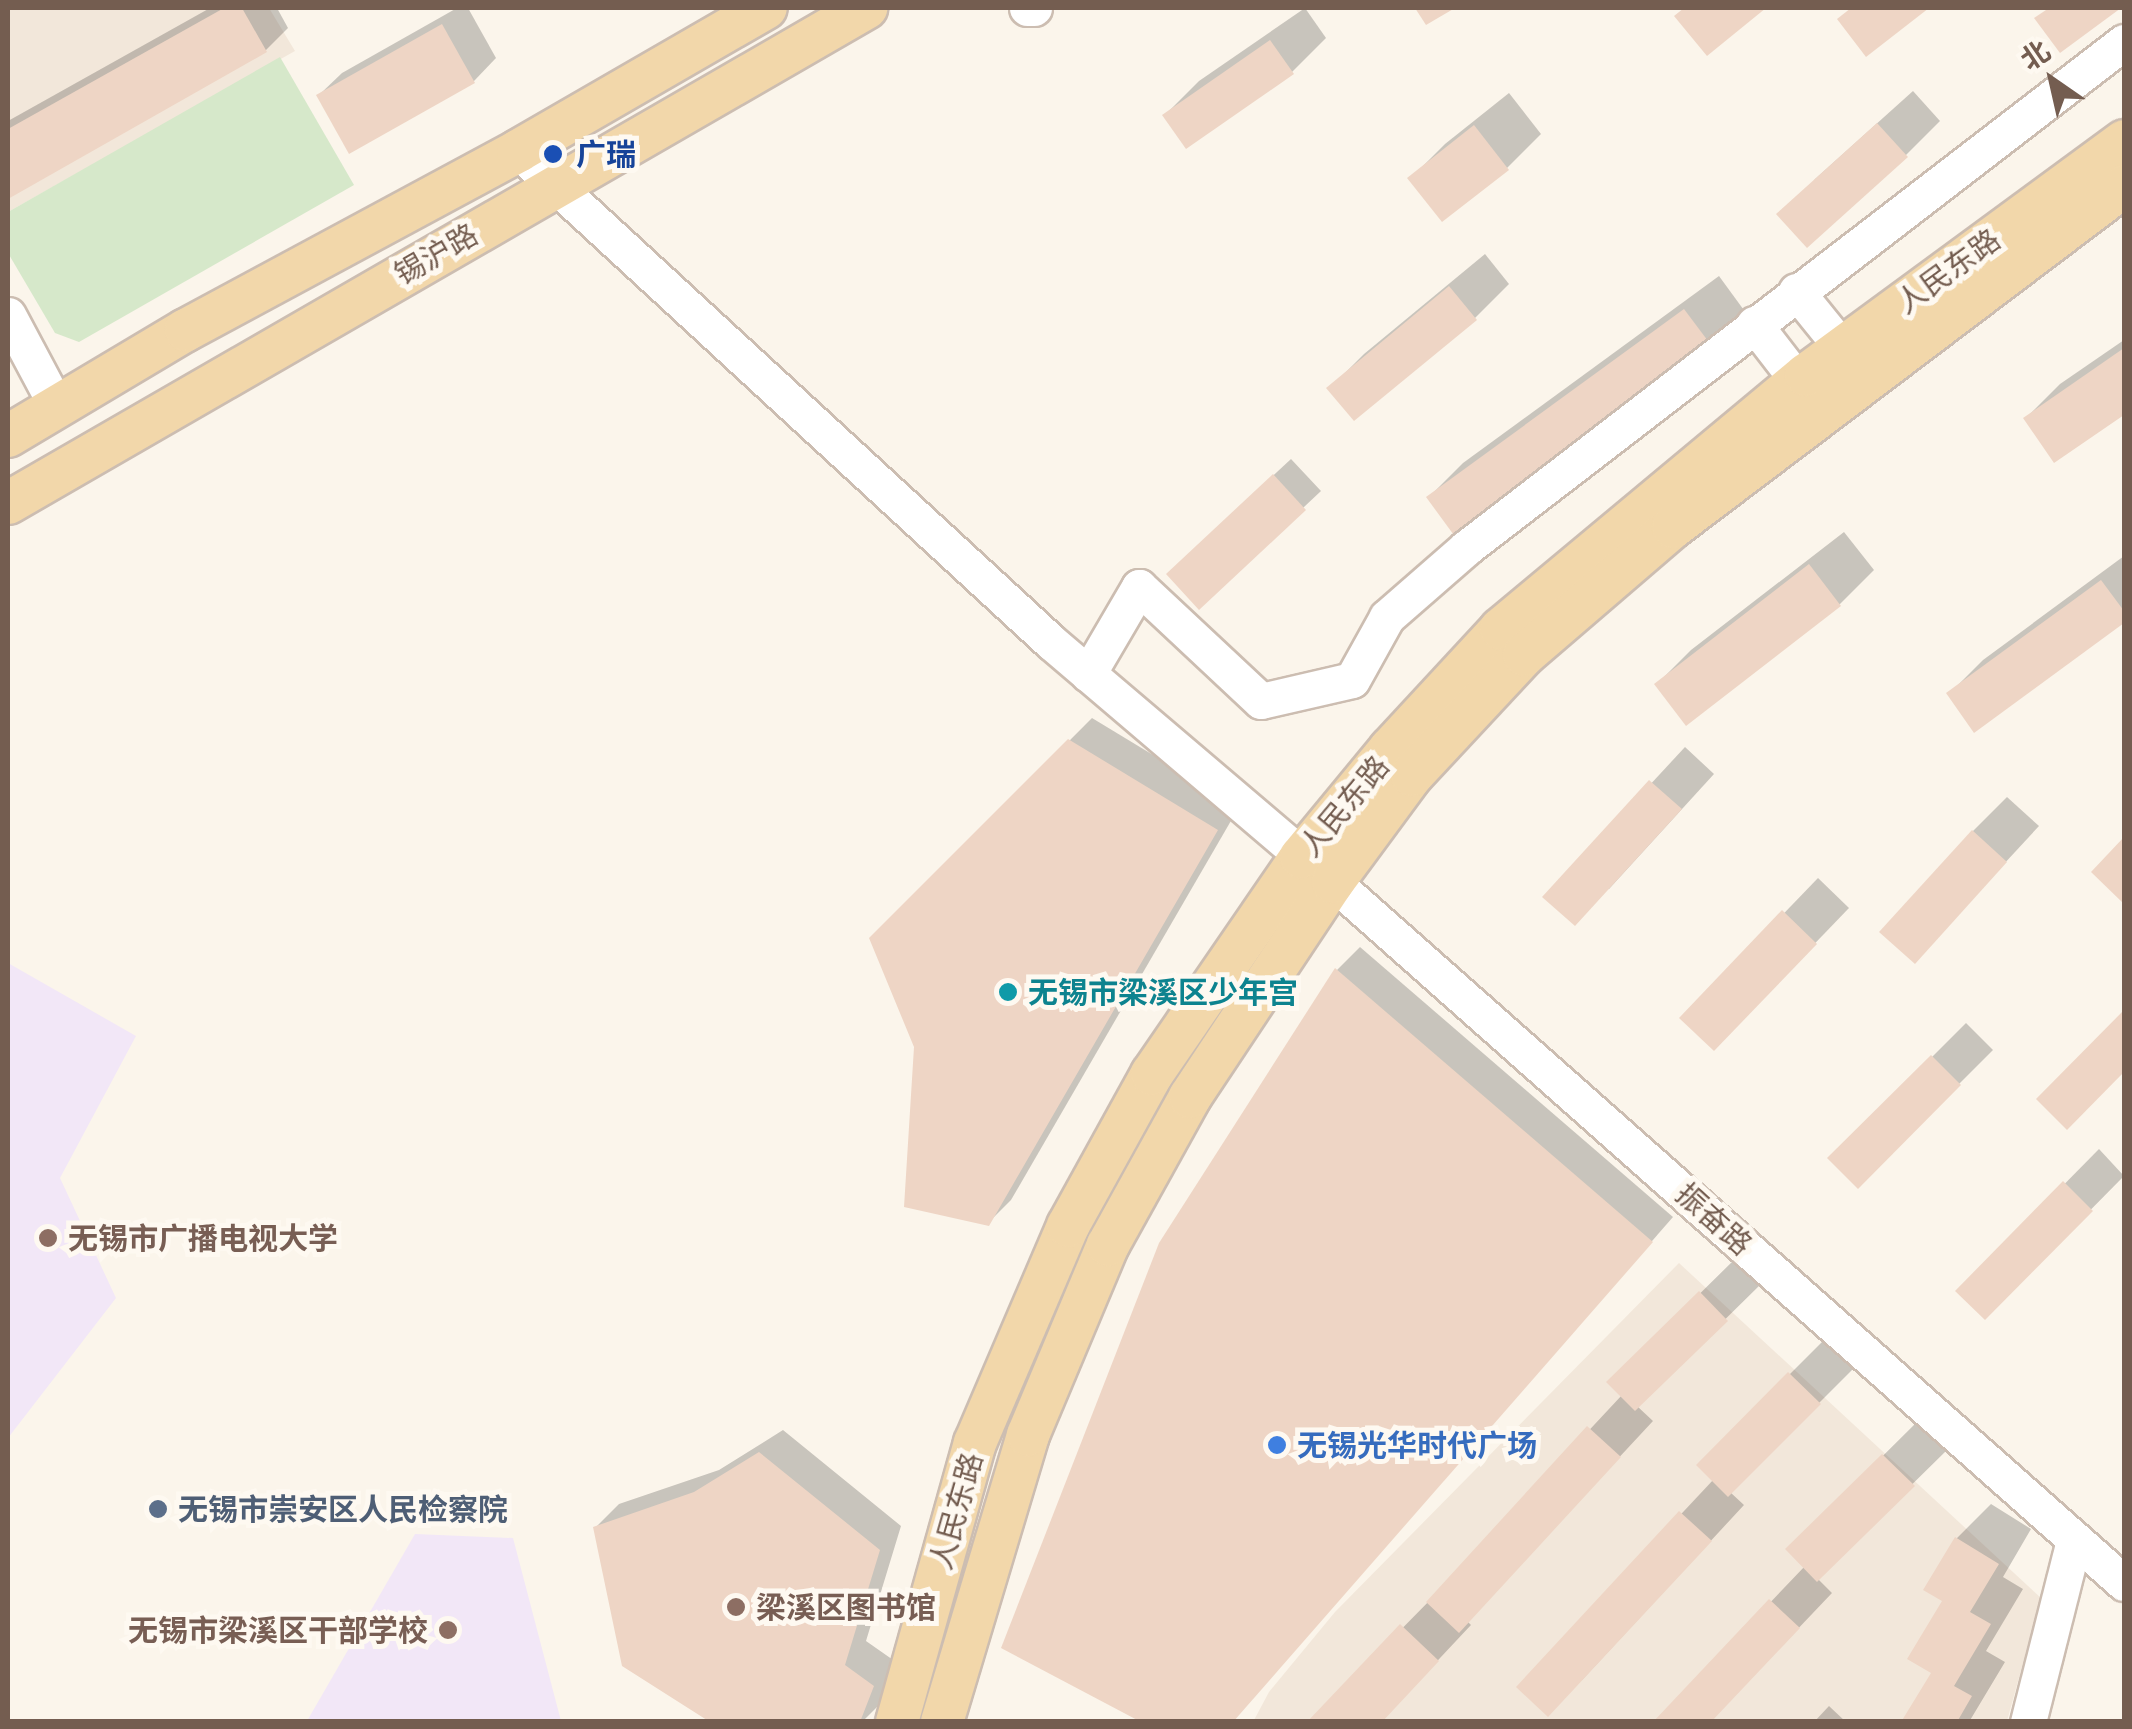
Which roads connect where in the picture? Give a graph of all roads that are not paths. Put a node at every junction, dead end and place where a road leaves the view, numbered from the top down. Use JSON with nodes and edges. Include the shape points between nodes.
{"nodes":[{"id":1,"x":766,"y":8,"type":"edge"},
{"id":2,"x":866,"y":8,"type":"edge"},
{"id":3,"x":2124,"y":42,"type":"edge"},
{"id":4,"x":2124,"y":141,"type":"edge"},
{"id":5,"x":518,"y":151,"type":"junction"},
{"id":6,"x":556,"y":184,"type":"junction"},
{"id":7,"x":2124,"y":186,"type":"edge"},
{"id":8,"x":1796,"y":290,"type":"junction"},
{"id":9,"x":8,"y":315,"type":"edge"},
{"id":10,"x":1754,"y":324,"type":"junction"},
{"id":11,"x":1842,"y":349,"type":"junction"},
{"id":12,"x":1798,"y":381,"type":"junction"},
{"id":13,"x":58,"y":407,"type":"junction"},
{"id":14,"x":8,"y":436,"type":"edge"},
{"id":15,"x":8,"y":503,"type":"edge"},
{"id":16,"x":1088,"y":674,"type":"junction"},
{"id":17,"x":1317,"y":869,"type":"junction"},
{"id":18,"x":2074,"y":1540,"type":"junction"},
{"id":19,"x":2124,"y":1582,"type":"edge"},
{"id":20,"x":897,"y":1722,"type":"edge"},
{"id":21,"x":942,"y":1722,"type":"edge"},
{"id":22,"x":2028,"y":1722,"type":"edge"}],
"edges":[{"from":1,"to":5,"type":"main road","name":"锡沪路"},
{"from":2,"to":6,"type":"main road","name":"锡沪路"},
{"from":3,"to":8,"type":"street"},
{"from":4,"to":11,"type":"main road","name":"人民东路"},
{"from":5,"to":6,"type":"street","name":"振奋路"},
{"from":5,"to":13,"type":"main road","name":"锡沪路","via":[[186,330]]},
{"from":6,"to":15,"type":"main road","name":"锡沪路"},
{"from":6,"to":16,"type":"street","name":"振奋路"},
{"from":7,"to":17,"type":"main road","name":"人民东路","via":[[1673,526],[1524,655]]},
{"from":8,"to":10,"type":"street"},
{"from":8,"to":11,"type":"street"},
{"from":9,"to":13,"type":"street"},
{"from":10,"to":12,"type":"street"},
{"from":10,"to":16,"type":"street","via":[[1387,616],[1352,680],[1261,701],[1139,587]]},
{"from":11,"to":12,"type":"main road","name":"人民东路"},
{"from":12,"to":17,"type":"main road","name":"人民东路","via":[[1501,628],[1390,749]]},
{"from":13,"to":14,"type":"main road","name":"锡沪路"},
{"from":16,"to":17,"type":"street","name":"振奋路"},
{"from":17,"to":18,"type":"street","name":"振奋路"},
{"from":17,"to":20,"type":"main road","name":"人民东路","via":[[1152,1074],[1068,1226],[975,1442]]},
{"from":17,"to":21,"type":"main road","name":"人民东路","via":[[1108,1246],[1028,1435]]},
{"from":18,"to":19,"type":"street","name":"振奋路"},
{"from":18,"to":22,"type":"street"}]}
